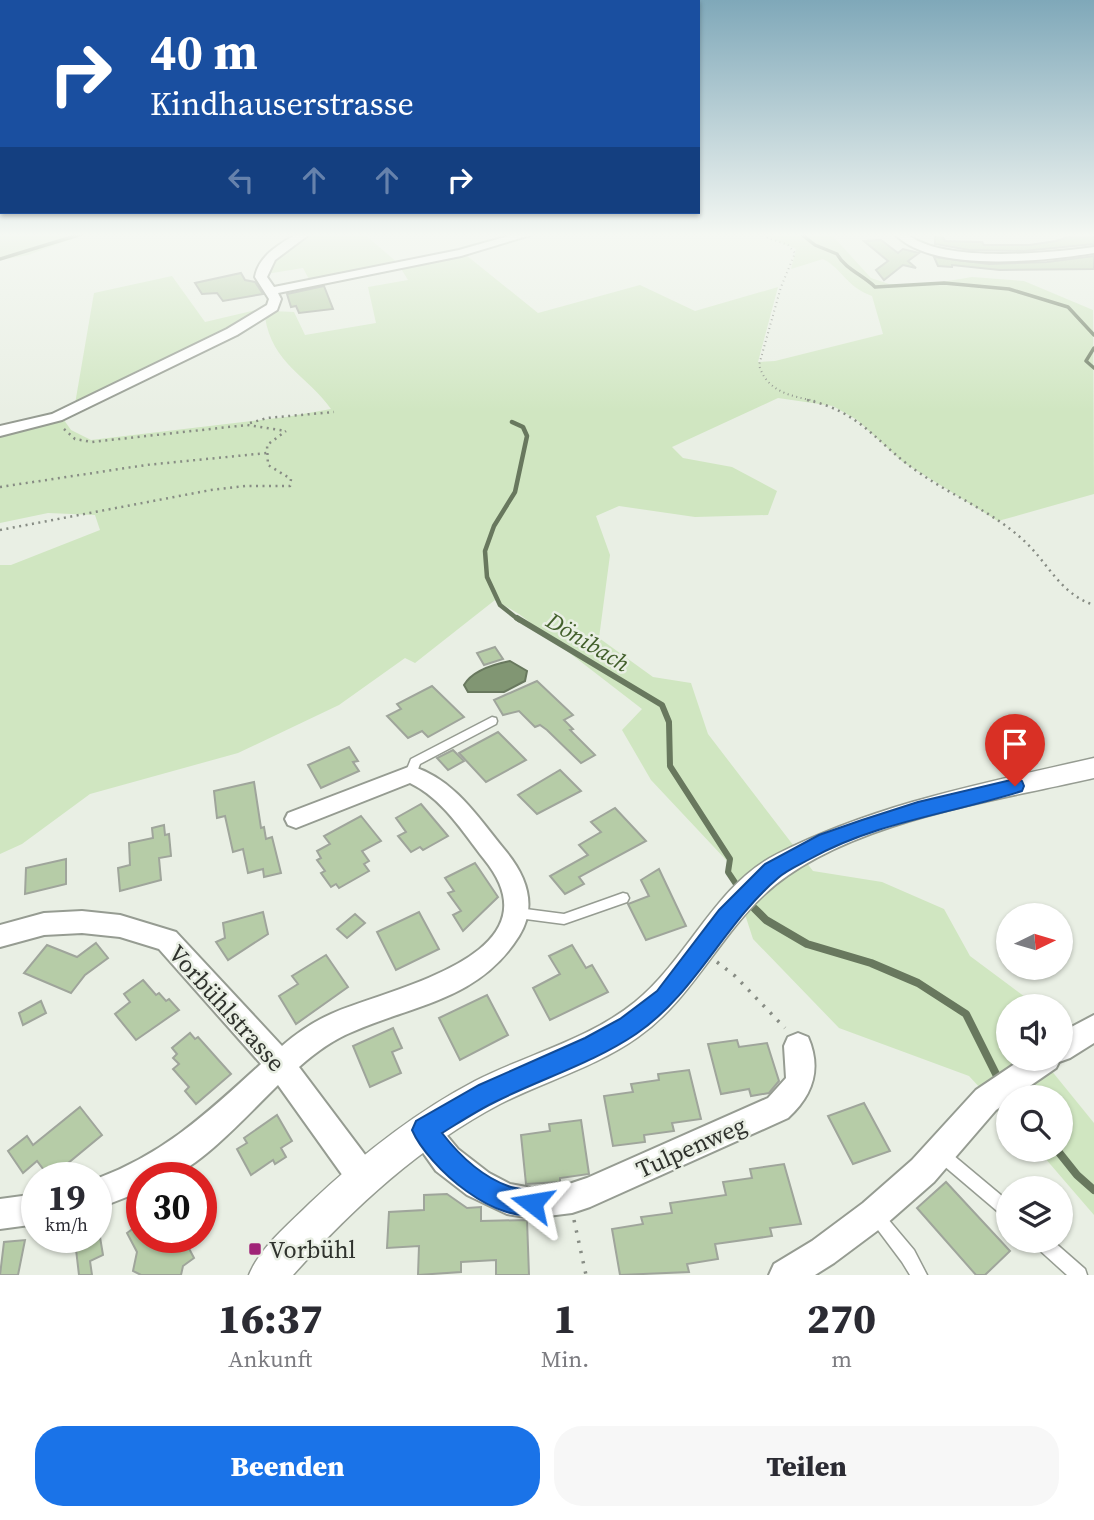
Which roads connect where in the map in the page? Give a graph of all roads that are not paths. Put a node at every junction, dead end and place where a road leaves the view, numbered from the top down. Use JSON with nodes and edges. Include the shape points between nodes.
{"nodes":[{"id":1,"x":272,"y":292,"type":"edge"},
{"id":2,"x":0,"y":431,"type":"edge"},
{"id":3,"x":492,"y":720,"type":"dead end"},
{"id":4,"x":1094,"y":768,"type":"edge"},
{"id":5,"x":411,"y":774,"type":"junction"},
{"id":6,"x":296,"y":819,"type":"dead end"},
{"id":7,"x":623,"y":898,"type":"dead end"},
{"id":8,"x":518,"y":913,"type":"junction"},
{"id":9,"x":0,"y":936,"type":"edge"},
{"id":10,"x":1094,"y":1028,"type":"edge"},
{"id":11,"x":1073,"y":1041,"type":"edge"},
{"id":12,"x":798,"y":1046,"type":"road end"},
{"id":13,"x":279,"y":1063,"type":"junction"},
{"id":14,"x":1028,"y":1071,"type":"edge"},
{"id":15,"x":425,"y":1130,"type":"junction"},
{"id":16,"x":940,"y":1153,"type":"junction"},
{"id":17,"x":364,"y":1179,"type":"junction"},
{"id":18,"x":112,"y":1188,"type":"edge"},
{"id":19,"x":996,"y":1201,"type":"edge"},
{"id":20,"x":21,"y":1211,"type":"edge"},
{"id":21,"x":0,"y":1214,"type":"edge"},
{"id":22,"x":874,"y":1214,"type":"junction"},
{"id":23,"x":1055,"y":1253,"type":"edge"},
{"id":24,"x":268,"y":1275,"type":"edge"},
{"id":25,"x":785,"y":1275,"type":"edge"},
{"id":26,"x":919,"y":1275,"type":"edge"},
{"id":27,"x":1079,"y":1275,"type":"edge"}],
"edges":[{"from":1,"to":2,"type":"street","via":[[274,305],[258,318],[57,417]]},
{"from":3,"to":5,"type":"lane","via":[[415,762]]},
{"from":4,"to":15,"type":"street","via":[[918,810],[826,841],[772,870],[726,916],[664,998],[628,1027],[487,1093]]},
{"from":5,"to":6,"type":"street"},
{"from":5,"to":8,"type":"street","via":[[437,788],[508,870],[517,890]]},
{"from":7,"to":8,"type":"lane","via":[[564,919]]},
{"from":8,"to":13,"type":"street","via":[[505,939],[481,965],[418,997],[351,1018]]},
{"from":9,"to":13,"type":"street","name":"Vorbühlstrasse","via":[[44,924],[82,922],[120,926],[167,940]]},
{"from":10,"to":11,"type":"street"},
{"from":12,"to":15,"type":"street","name":"Tulpenweg","via":[[803,1072],[796,1092],[778,1108],[572,1199],[532,1203],[507,1199],[447,1160]]},
{"from":13,"to":17,"type":"street","name":"Vorbühlstrasse"},
{"from":13,"to":18,"type":"street","via":[[224,1118],[174,1158]]},
{"from":14,"to":16,"type":"street","via":[[986,1100]]},
{"from":15,"to":17,"type":"street"},
{"from":16,"to":19,"type":"lane"},
{"from":16,"to":22,"type":"street"},
{"from":17,"to":24,"type":"street"},
{"from":20,"to":21,"type":"street"},
{"from":22,"to":25,"type":"street"},
{"from":22,"to":26,"type":"lane"},
{"from":23,"to":27,"type":"lane"}]}
